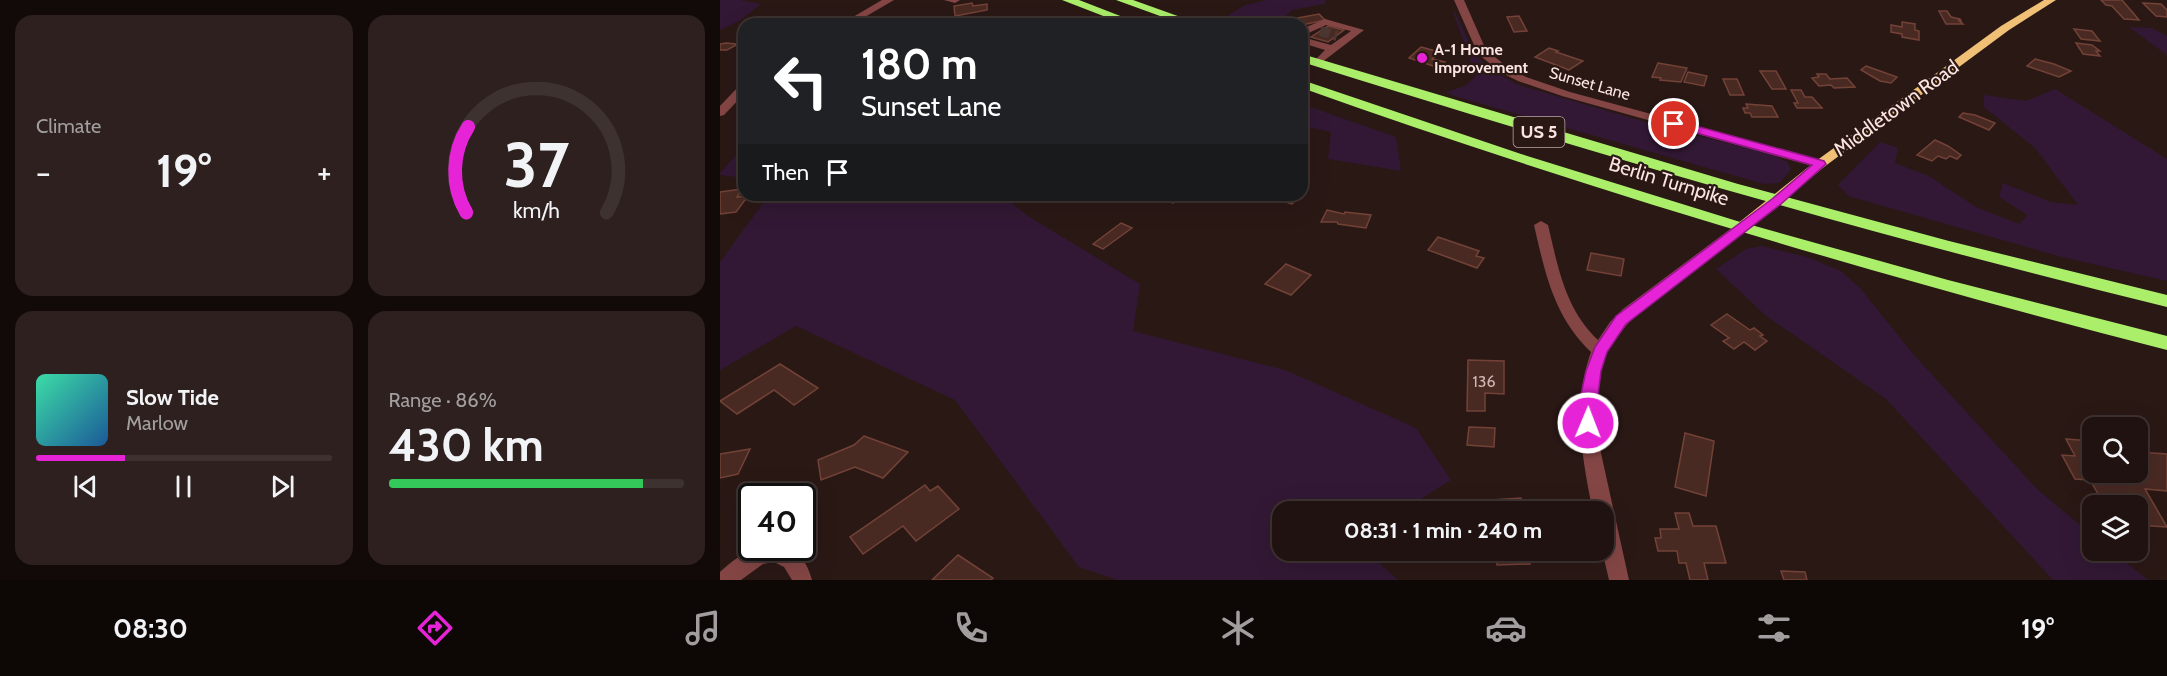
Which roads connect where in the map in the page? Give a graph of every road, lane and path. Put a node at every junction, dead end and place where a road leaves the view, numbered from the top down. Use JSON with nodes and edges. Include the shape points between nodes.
{"nodes":[{"id":1,"x":889,"y":0,"type":"edge"},
{"id":2,"x":949,"y":0,"type":"edge"},
{"id":3,"x":955,"y":0,"type":"edge"},
{"id":4,"x":1068,"y":0,"type":"edge"},
{"id":5,"x":1122,"y":0,"type":"edge"},
{"id":6,"x":1459,"y":0,"type":"edge"},
{"id":7,"x":2051,"y":0,"type":"edge"},
{"id":8,"x":857,"y":18,"type":"edge"},
{"id":9,"x":1118,"y":18,"type":"edge"},
{"id":10,"x":1176,"y":18,"type":"edge"},
{"id":11,"x":1311,"y":31,"type":"edge"},
{"id":12,"x":1308,"y":42,"type":"edge"},
{"id":13,"x":1332,"y":49,"type":"junction"},
{"id":14,"x":1308,"y":60,"type":"edge"},
{"id":15,"x":1317,"y":63,"type":"junction"},
{"id":16,"x":1308,"y":86,"type":"edge"},
{"id":17,"x":738,"y":94,"type":"edge"},
{"id":18,"x":720,"y":113,"type":"edge"},
{"id":19,"x":1820,"y":164,"type":"junction"},
{"id":20,"x":1776,"y":201,"type":"junction"},
{"id":21,"x":1541,"y":225,"type":"dead end"},
{"id":22,"x":1742,"y":227,"type":"junction"},
{"id":23,"x":2167,"y":302,"type":"edge"},
{"id":24,"x":2167,"y":343,"type":"edge"},
{"id":25,"x":1600,"y":351,"type":"junction"},
{"id":26,"x":1601,"y":501,"type":"edge"},
{"id":27,"x":1614,"y":559,"type":"edge"},
{"id":28,"x":726,"y":580,"type":"edge"},
{"id":29,"x":802,"y":580,"type":"edge"},
{"id":30,"x":1619,"y":580,"type":"edge"}],
"edges":[{"from":1,"to":8,"type":"street"},
{"from":2,"to":3,"type":"street"},
{"from":4,"to":9,"type":"highway"},
{"from":5,"to":10,"type":"highway"},
{"from":6,"to":19,"type":"street","name":"Sunset Lane","via":[[1482,52],[1506,72],[1566,94]]},
{"from":7,"to":19,"type":"main road","name":"Middletown Road","via":[[2005,28]]},
{"from":11,"to":13,"type":"street","via":[[1325,22],[1359,30],[1342,37]]},
{"from":12,"to":13,"type":"street"},
{"from":13,"to":15,"type":"street"},
{"from":14,"to":15,"type":"highway","name":"Berlin Turnpike","number":"US 5"},
{"from":15,"to":20,"type":"highway","name":"Berlin Turnpike","number":"US 5"},
{"from":16,"to":22,"type":"highway","name":"Berlin Turnpike","number":"US 5","via":[[1475,144]]},
{"from":17,"to":18,"type":"street"},
{"from":19,"to":20,"type":"main road","name":"Middletown Road"},
{"from":20,"to":22,"type":"main road","name":"Middletown Road"},
{"from":20,"to":23,"type":"highway","name":"Berlin Turnpike","number":"US 5"},
{"from":21,"to":25,"type":"street","via":[[1564,310]]},
{"from":22,"to":24,"type":"highway","name":"Berlin Turnpike","number":"US 5"},
{"from":22,"to":25,"type":"street","name":"Middletown Road","via":[[1634,308]]},
{"from":25,"to":26,"type":"street","name":"Middletown Road","via":[[1589,394],[1588,423]]},
{"from":27,"to":30,"type":"street","name":"Middletown Road"},
{"from":28,"to":29,"type":"street","via":[[759,555],[776,552],[789,558],[800,570]]}]}
